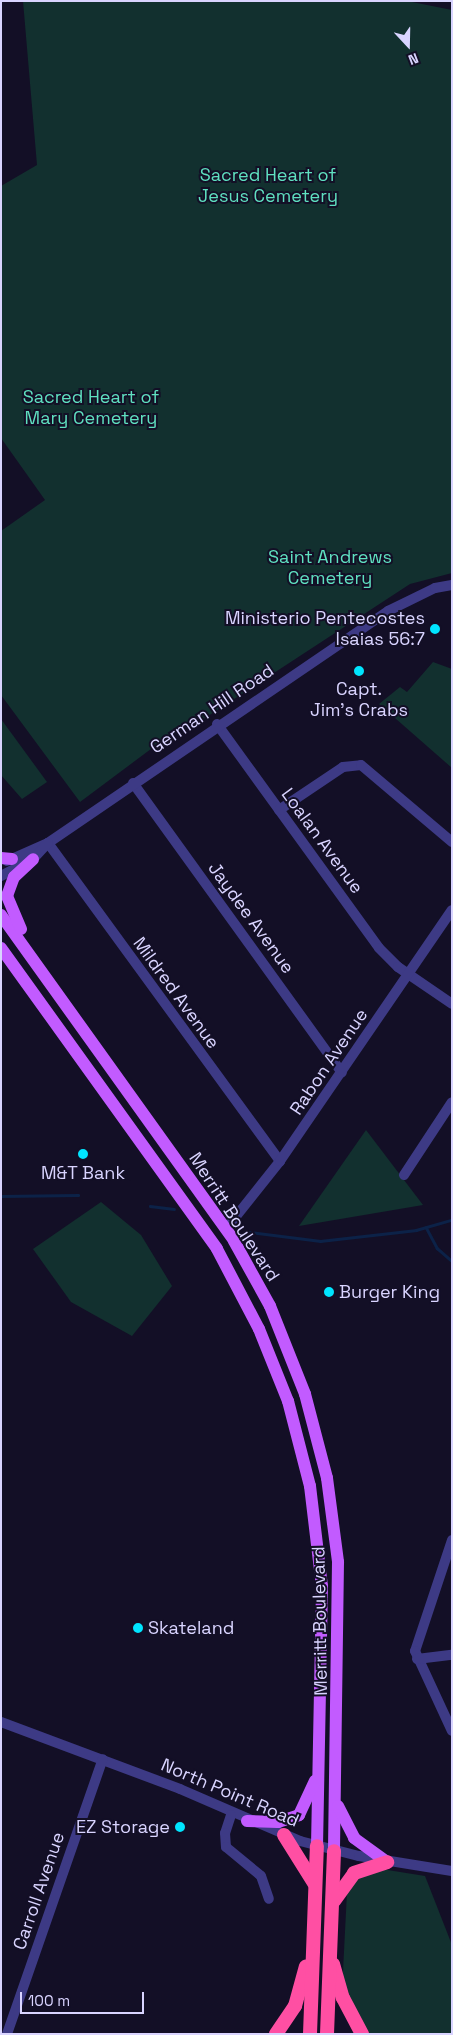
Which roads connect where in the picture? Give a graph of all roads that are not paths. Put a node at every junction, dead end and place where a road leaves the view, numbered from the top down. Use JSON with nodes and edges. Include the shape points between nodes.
{"nodes":[{"id":1,"x":452,"y":585,"type":"edge"},
{"id":2,"x":218,"y":724,"type":"junction"},
{"id":3,"x":133,"y":783,"type":"junction"},
{"id":4,"x":280,"y":810,"type":"junction"},
{"id":5,"x":48,"y":842,"type":"junction"},
{"id":6,"x":452,"y":842,"type":"edge"},
{"id":7,"x":33,"y":859,"type":"junction"},
{"id":8,"x":5,"y":860,"type":"edge"},
{"id":9,"x":1,"y":876,"type":"edge"},
{"id":10,"x":452,"y":910,"type":"edge"},
{"id":11,"x":1,"y":916,"type":"edge"},
{"id":12,"x":3,"y":951,"type":"edge"},
{"id":13,"x":406,"y":973,"type":"junction"},
{"id":14,"x":48,"y":981,"type":"junction"},
{"id":15,"x":452,"y":1004,"type":"edge"},
{"id":16,"x":342,"y":1073,"type":"junction"},
{"id":17,"x":452,"y":1102,"type":"edge"},
{"id":18,"x":280,"y":1161,"type":"junction"},
{"id":19,"x":404,"y":1175,"type":"dead end"},
{"id":20,"x":184,"y":1200,"type":"junction"},
{"id":21,"x":226,"y":1229,"type":"junction"},
{"id":22,"x":210,"y":1238,"type":"junction"},
{"id":23,"x":258,"y":1282,"type":"junction"},
{"id":24,"x":452,"y":1540,"type":"edge"},
{"id":25,"x":452,"y":1655,"type":"edge"},
{"id":26,"x":417,"y":1658,"type":"junction"},
{"id":27,"x":1,"y":1722,"type":"edge"},
{"id":28,"x":452,"y":1731,"type":"edge"},
{"id":29,"x":103,"y":1759,"type":"junction"},
{"id":30,"x":319,"y":1762,"type":"junction"},
{"id":31,"x":336,"y":1801,"type":"junction"},
{"id":32,"x":231,"y":1815,"type":"junction"},
{"id":33,"x":247,"y":1821,"type":"junction"},
{"id":34,"x":284,"y":1835,"type":"junction"},
{"id":35,"x":317,"y":1846,"type":"junction"},
{"id":36,"x":334,"y":1851,"type":"junction"},
{"id":37,"x":387,"y":1862,"type":"junction"},
{"id":38,"x":452,"y":1871,"type":"edge"},
{"id":39,"x":316,"y":1887,"type":"junction"},
{"id":40,"x":269,"y":1899,"type":"dead end"},
{"id":41,"x":333,"y":1904,"type":"junction"},
{"id":42,"x":314,"y":1939,"type":"junction"},
{"id":43,"x":330,"y":1954,"type":"junction"},
{"id":44,"x":6,"y":2034,"type":"edge"},
{"id":45,"x":276,"y":2034,"type":"edge"},
{"id":46,"x":310,"y":2034,"type":"edge"},
{"id":47,"x":327,"y":2034,"type":"edge"},
{"id":48,"x":362,"y":2034,"type":"edge"}],
"edges":[{"from":1,"to":2,"type":"street","name":"German Hill Road","via":[[435,588],[388,611]]},
{"from":2,"to":3,"type":"street","name":"German Hill Road"},
{"from":2,"to":4,"type":"street","name":"Loalan Avenue"},
{"from":3,"to":5,"type":"street","name":"German Hill Road"},
{"from":3,"to":16,"type":"street","name":"Jaydee Avenue"},
{"from":4,"to":6,"type":"street","via":[[343,767],[361,765]]},
{"from":4,"to":13,"type":"street","name":"Loalan Avenue","via":[[379,948]]},
{"from":5,"to":7,"type":"street","name":"German Hill Road"},
{"from":5,"to":8,"type":"street","name":"German Hill Road"},
{"from":5,"to":18,"type":"street","name":"Mildred Avenue"},
{"from":7,"to":9,"type":"street","name":"German Hill Road"},
{"from":7,"to":14,"type":"main road","via":[[14,876],[8,905],[52,973]]},
{"from":10,"to":13,"type":"street","name":"Rabon Avenue"},
{"from":11,"to":14,"type":"main road","name":"Merritt Boulevard"},
{"from":12,"to":20,"type":"main road","name":"Merritt Boulevard"},
{"from":13,"to":15,"type":"street","name":"Loalan Avenue"},
{"from":13,"to":16,"type":"street","name":"Rabon Avenue"},
{"from":14,"to":21,"type":"main road","name":"Merritt Boulevard"},
{"from":16,"to":18,"type":"street","name":"Rabon Avenue"},
{"from":17,"to":19,"type":"street"},
{"from":18,"to":21,"type":"street","name":"Rabon Avenue"},
{"from":20,"to":21,"type":"main road","via":[[192,1203],[212,1229]]},
{"from":20,"to":22,"type":"main road","name":"Merritt Boulevard"},
{"from":21,"to":23,"type":"main road","name":"Merritt Boulevard"},
{"from":22,"to":23,"type":"main road","via":[[222,1239]]},
{"from":22,"to":30,"type":"main road","name":"Merritt Boulevard","via":[[272,1358],[307,1470],[319,1546],[323,1609]]},
{"from":23,"to":31,"type":"main road","name":"Merritt Boulevard","via":[[305,1394],[329,1489],[339,1586]]},
{"from":24,"to":26,"type":"street","via":[[417,1635]]},
{"from":25,"to":26,"type":"street"},
{"from":26,"to":28,"type":"street"},
{"from":27,"to":29,"type":"street","name":"North Point Road"},
{"from":29,"to":32,"type":"street","name":"North Point Road"},
{"from":29,"to":44,"type":"street","name":"Carroll Avenue"},
{"from":30,"to":33,"type":"main road","via":[[314,1788],[300,1815],[278,1822]]},
{"from":30,"to":35,"type":"main road","name":"Merritt Boulevard"},
{"from":31,"to":36,"type":"main road","name":"Merritt Boulevard"},
{"from":31,"to":37,"type":"main road","via":[[354,1838]]},
{"from":32,"to":33,"type":"street","name":"North Point Road"},
{"from":32,"to":40,"type":"street","via":[[225,1833],[226,1847],[261,1876]]},
{"from":33,"to":34,"type":"street","name":"North Point Road"},
{"from":34,"to":35,"type":"street","name":"North Point Road"},
{"from":34,"to":39,"type":"highway"},
{"from":35,"to":36,"type":"street","name":"North Point Road"},
{"from":35,"to":39,"type":"highway"},
{"from":36,"to":37,"type":"street","name":"North Point Road"},
{"from":36,"to":41,"type":"highway"},
{"from":37,"to":38,"type":"street","name":"North Point Road"},
{"from":37,"to":41,"type":"highway","via":[[350,1875]]},
{"from":39,"to":42,"type":"highway"},
{"from":41,"to":43,"type":"highway"},
{"from":42,"to":45,"type":"highway","via":[[295,2006]]},
{"from":42,"to":46,"type":"highway"},
{"from":43,"to":47,"type":"highway"},
{"from":43,"to":48,"type":"highway","via":[[343,1998]]}]}
